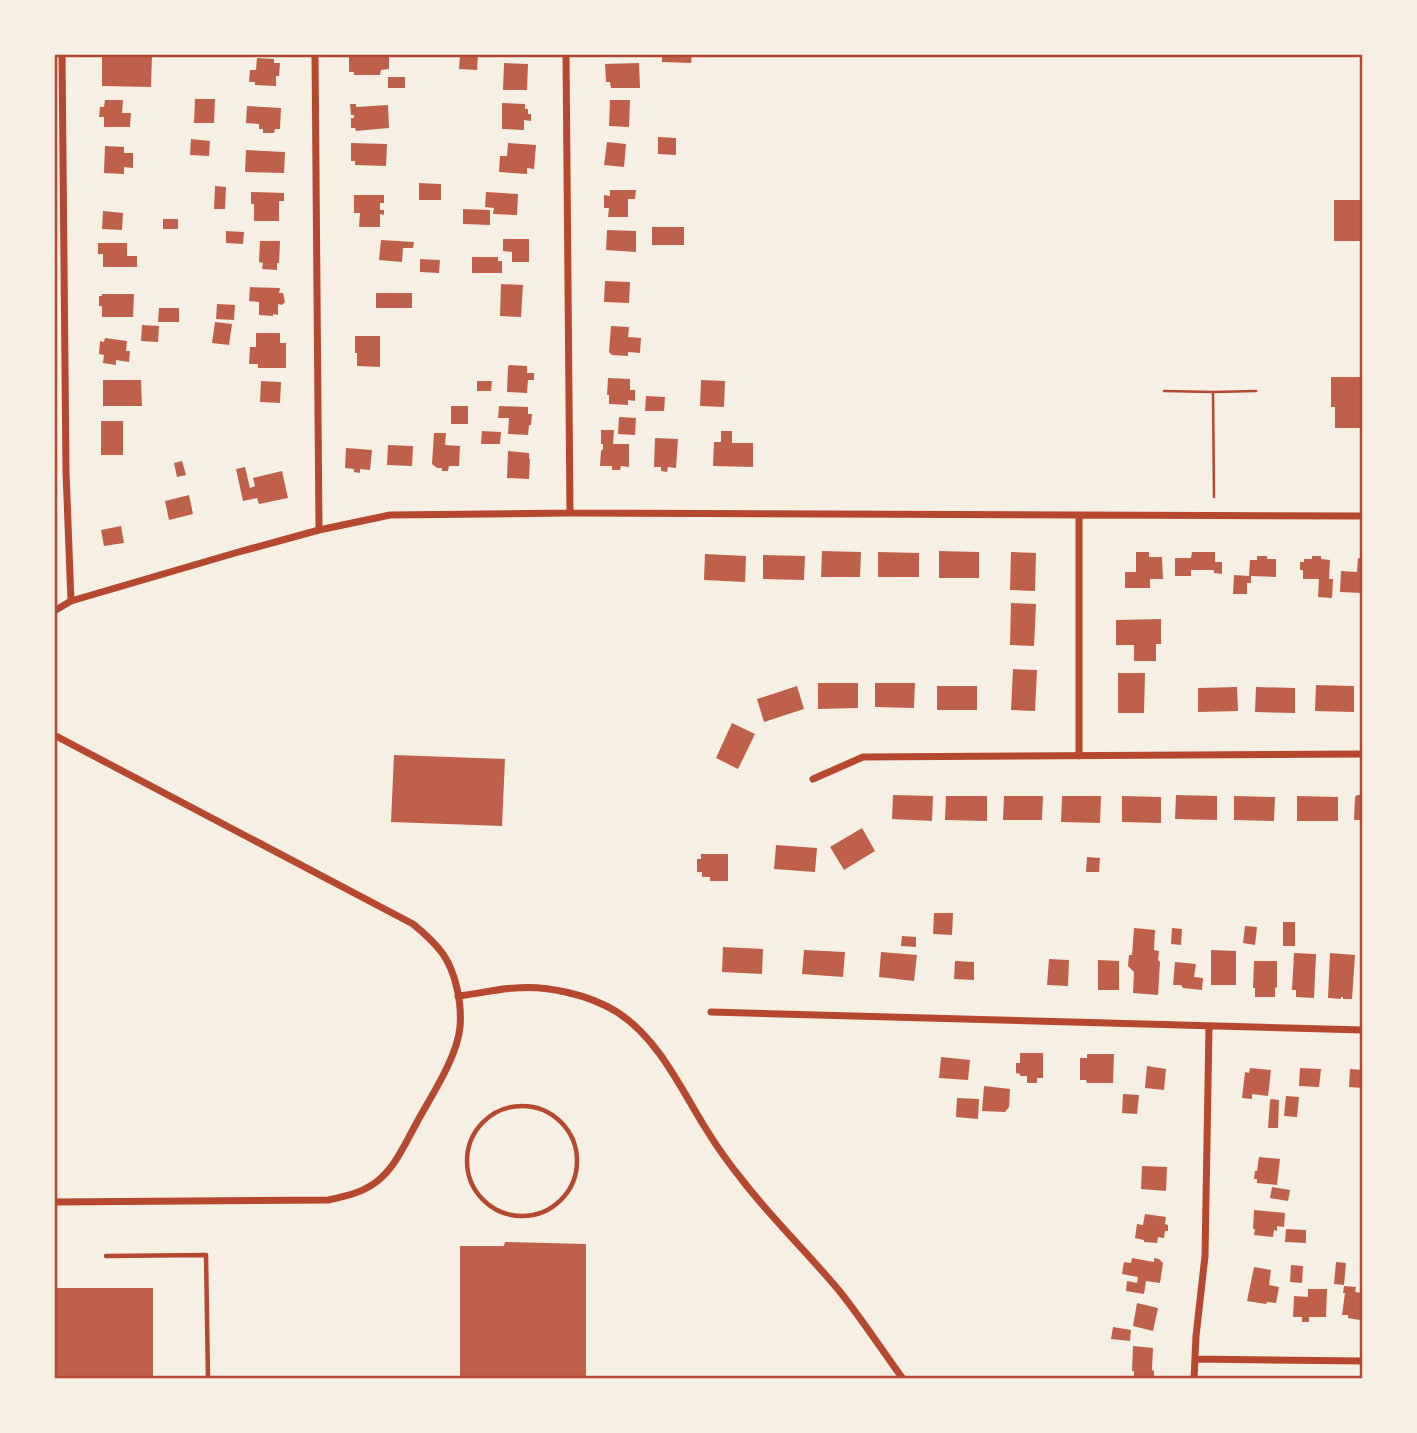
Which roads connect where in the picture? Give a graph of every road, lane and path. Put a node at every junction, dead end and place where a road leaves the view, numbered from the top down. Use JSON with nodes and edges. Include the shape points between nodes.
{"nodes":[{"id":1,"x":62,"y":54,"type":"edge"},
{"id":2,"x":315,"y":54,"type":"edge"},
{"id":3,"x":566,"y":54,"type":"edge"},
{"id":4,"x":1164,"y":391,"type":"dead end"},
{"id":5,"x":1256,"y":391,"type":"dead end"},
{"id":6,"x":1213,"y":392,"type":"junction"},
{"id":7,"x":54,"y":471,"type":"edge"},
{"id":8,"x":66,"y":472,"type":"junction"},
{"id":9,"x":1214,"y":497,"type":"dead end"},
{"id":10,"x":570,"y":513,"type":"junction"},
{"id":11,"x":1079,"y":515,"type":"junction"},
{"id":12,"x":1363,"y":516,"type":"edge"},
{"id":13,"x":319,"y":530,"type":"junction"},
{"id":14,"x":71,"y":601,"type":"junction"},
{"id":15,"x":54,"y":611,"type":"edge"},
{"id":16,"x":54,"y":735,"type":"edge"},
{"id":17,"x":1363,"y":754,"type":"edge"},
{"id":18,"x":1079,"y":756,"type":"junction"},
{"id":19,"x":813,"y":779,"type":"dead end"},
{"id":20,"x":458,"y":996,"type":"junction"},
{"id":21,"x":711,"y":1013,"type":"dead end"},
{"id":22,"x":1209,"y":1027,"type":"junction"},
{"id":23,"x":1363,"y":1030,"type":"edge"},
{"id":24,"x":54,"y":1202,"type":"edge"},
{"id":25,"x":547,"y":1211,"type":"joint"},
{"id":26,"x":106,"y":1256,"type":"dead end"},
{"id":27,"x":1195,"y":1359,"type":"junction"},
{"id":28,"x":1363,"y":1361,"type":"edge"},
{"id":29,"x":208,"y":1379,"type":"edge"},
{"id":30,"x":903,"y":1379,"type":"edge"},
{"id":31,"x":1194,"y":1379,"type":"edge"}],
"edges":[{"from":1,"to":8,"type":"street"},
{"from":2,"to":13,"type":"street"},
{"from":3,"to":10,"type":"street"},
{"from":4,"to":6,"type":"path"},
{"from":5,"to":6,"type":"path"},
{"from":6,"to":9,"type":"path"},
{"from":7,"to":8,"type":"street"},
{"from":8,"to":14,"type":"street"},
{"from":10,"to":11,"type":"street"},
{"from":10,"to":13,"type":"street","via":[[390,515]]},
{"from":11,"to":12,"type":"street"},
{"from":11,"to":18,"type":"street"},
{"from":13,"to":14,"type":"street"},
{"from":14,"to":15,"type":"street"},
{"from":16,"to":20,"type":"street","via":[[413,924],[445,956]]},
{"from":17,"to":18,"type":"street"},
{"from":18,"to":19,"type":"street","via":[[863,757]]},
{"from":20,"to":24,"type":"street","via":[[460,1025],[447,1066],[394,1163],[364,1190],[328,1200]]},
{"from":20,"to":30,"type":"street","via":[[549,989],[595,1001],[633,1025],[677,1080],[743,1182],[841,1293]]},
{"from":21,"to":22,"type":"street"},
{"from":22,"to":23,"type":"street"},
{"from":22,"to":27,"type":"street","via":[[1205,1256]]},
{"from":25,"to":25,"type":"lane","via":[[571,1187],[577,1155],[572,1137],[552,1114],[522,1105],[506,1108],[480,1125],[471,1139],[467,1170],[472,1186],[482,1200],[513,1216]]},
{"from":26,"to":29,"type":"lane","via":[[206,1255]]},
{"from":27,"to":28,"type":"street"},
{"from":27,"to":31,"type":"street"}]}
